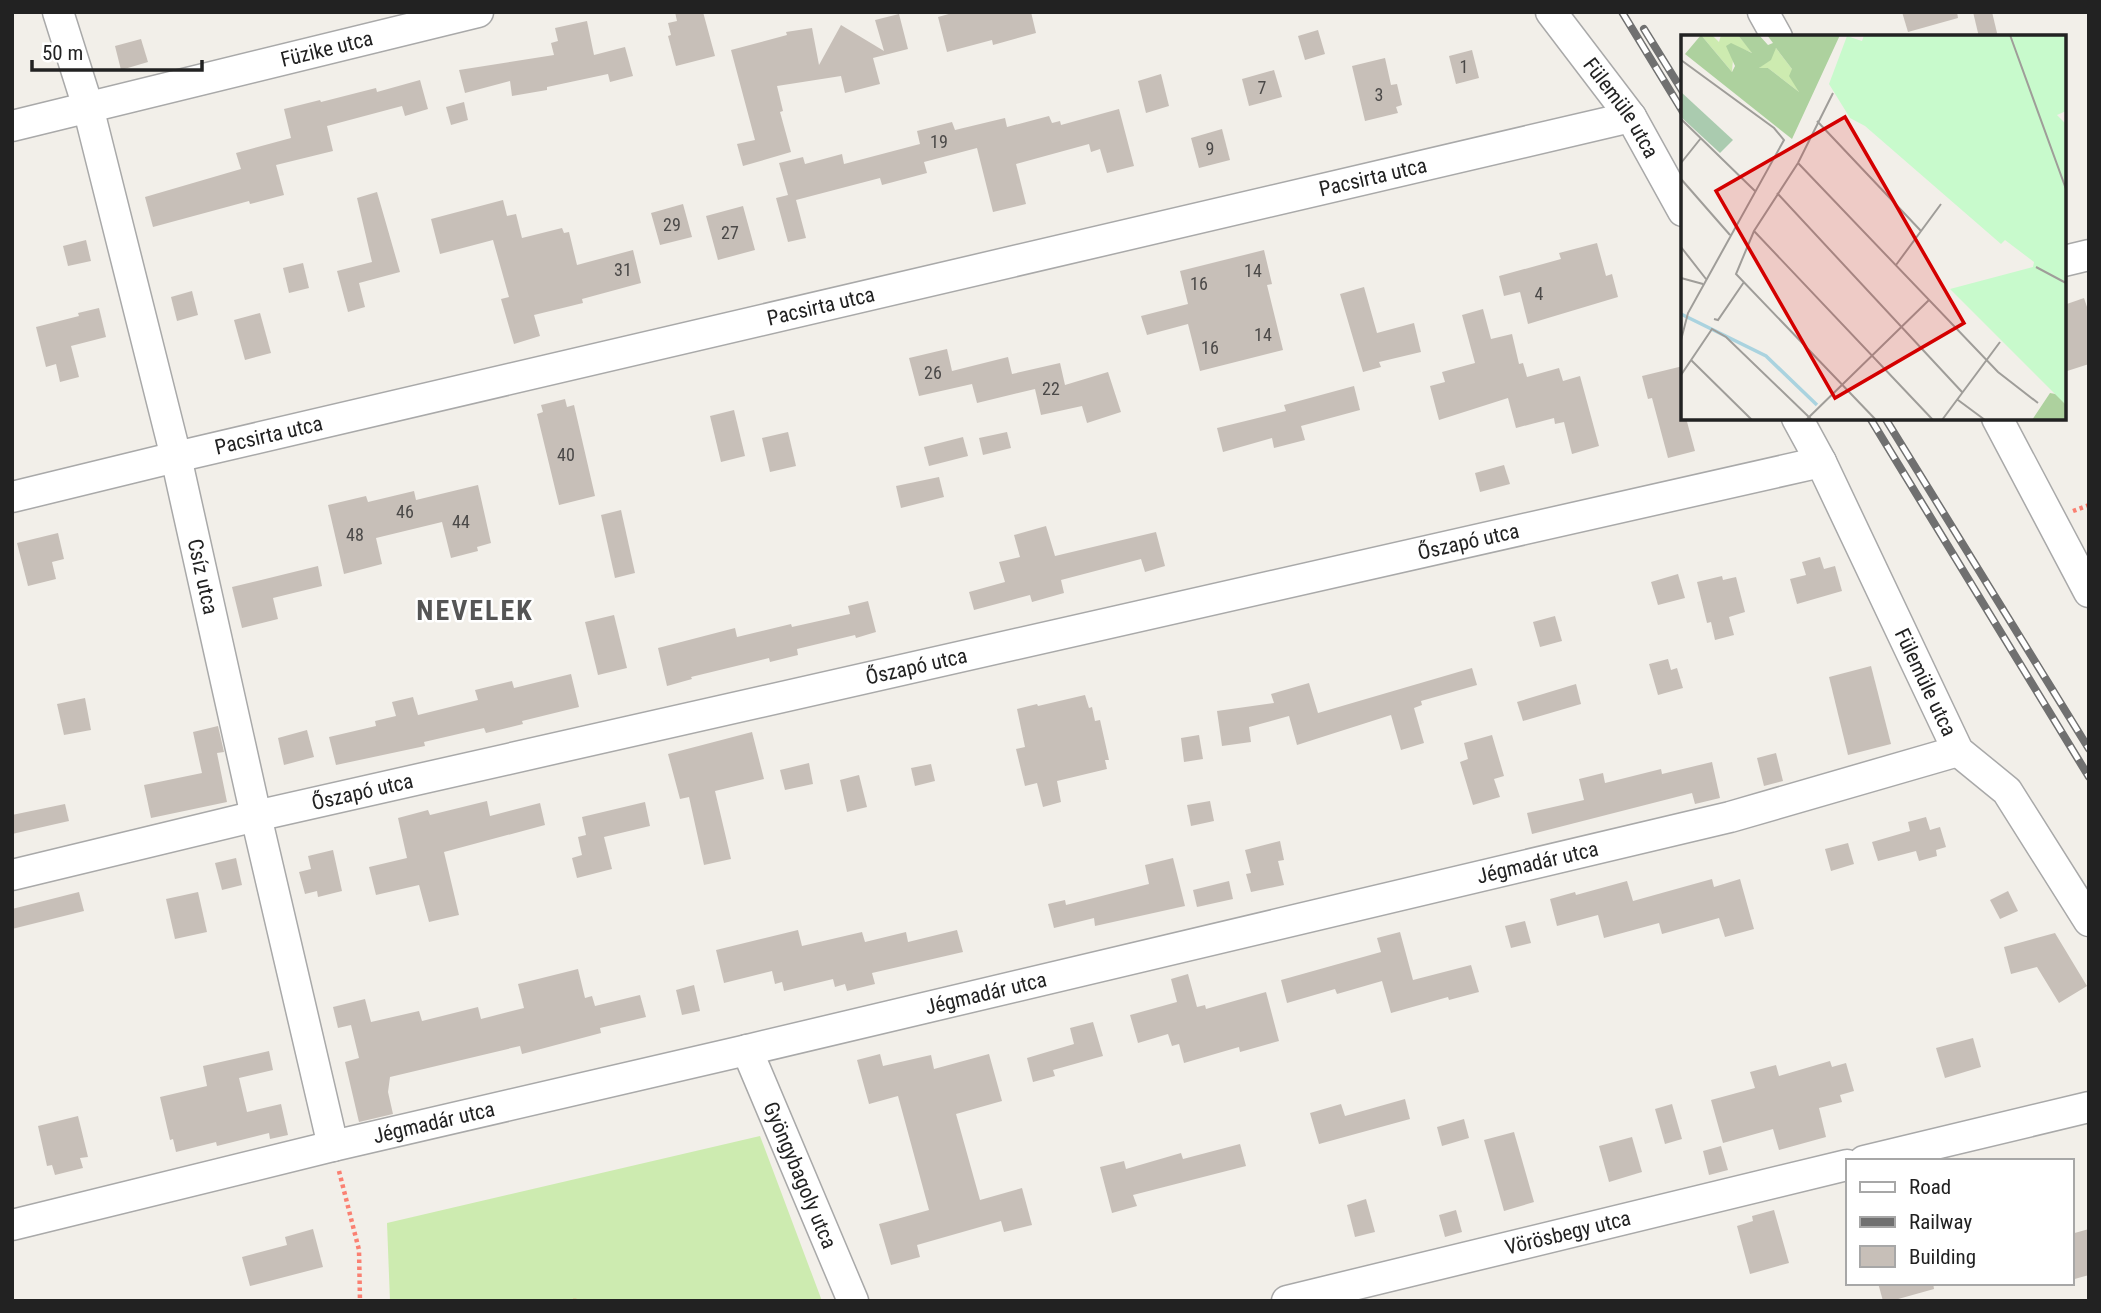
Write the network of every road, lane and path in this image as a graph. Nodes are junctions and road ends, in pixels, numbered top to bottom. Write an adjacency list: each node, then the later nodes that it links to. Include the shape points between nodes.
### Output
1 (58, 12): 6 (street, Csíz utca)
2 (478, 12): 6 (street, Füzike utca)
3 (1551, 12): 7 (street, Fülemüle utca)
4 (1763, 12): 5 (street)
5 (1776, 35)
6 (88, 107): 8 (street, Füzike utca); 14 (street, Csíz utca)
7 (1631, 117): 9 (street, Fülemüle utca); 14 (street, Pacsirta utca)
8 (12, 126)
9 (1681, 207)
10 (2089, 255): 11 (street)
11 (2066, 261)
12 (1798, 420): 15 (street, Fülemüle utca)
13 (2000, 425): 17 (street)
14 (176, 457): 16 (street, Pacsirta utca); 19 (street, Csíz utca)
15 (1821, 462): 18 (street, Fülemüle utca); 19 (street, Őszapó utca)
16 (12, 497)
17 (2089, 592)
18 (1958, 751): 21 (street, Fülemüle utca, via 2007,791); 22 (street, Jégmadár utca, via 1730,817)
19 (256, 816): 20 (street, Őszapó utca); 24 (street, Csíz utca)
20 (12, 875)
21 (2089, 921)
22 (747, 1051): 24 (street, Jégmadár utca); 31 (street, Gyöngybagoly utca)
23 (2089, 1107): 25 (street)
24 (333, 1146): 27 (street, Jégmadár utca); 28 (path, via 359,1250)
25 (1872, 1159)
26 (1846, 1165): 32 (street, Vörösbegy utca)
27 (12, 1225)
28 (360, 1301)
29 (573, 1301): 30 (path)
30 (580, 1301)
31 (853, 1301)
32 (1287, 1301)

